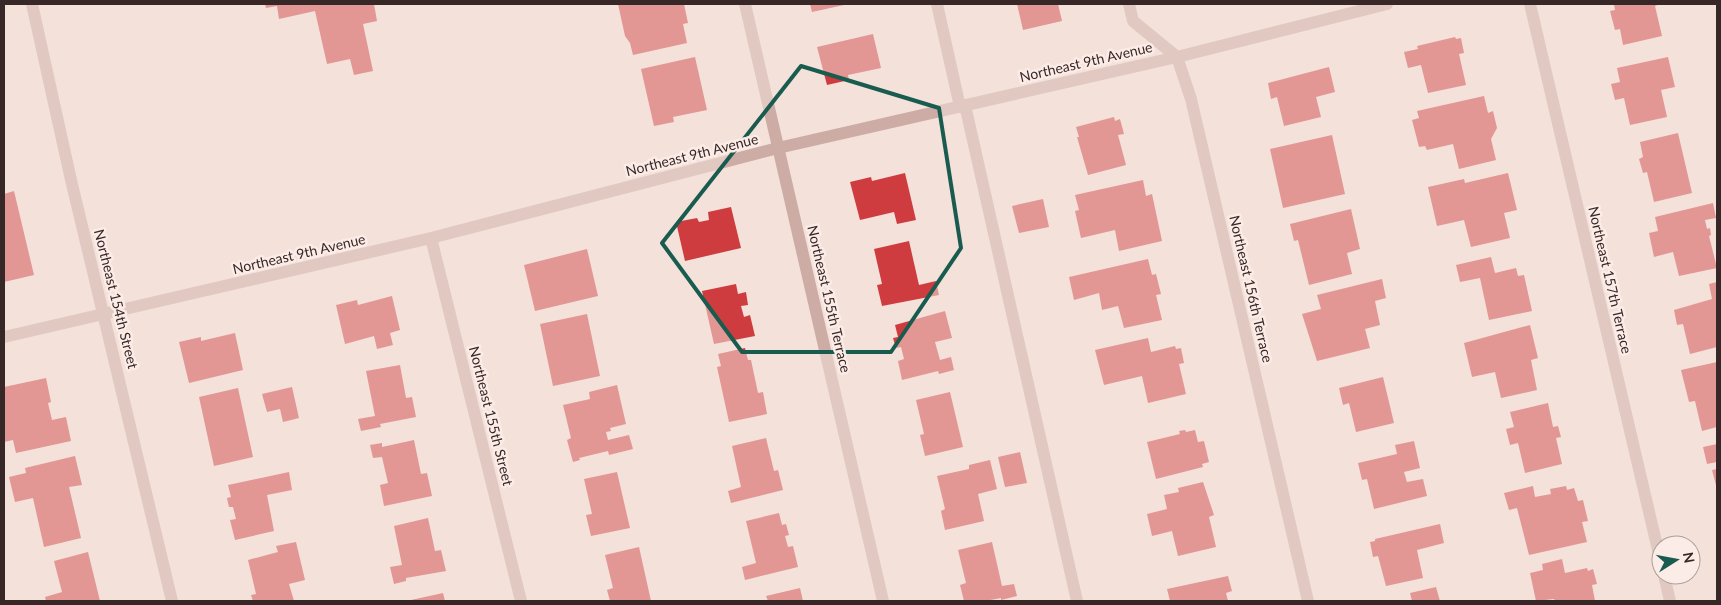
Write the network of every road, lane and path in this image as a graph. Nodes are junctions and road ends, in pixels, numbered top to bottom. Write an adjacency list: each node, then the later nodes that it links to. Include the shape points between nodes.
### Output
1 (32, 4): 11 (street, Northeast 154th Street)
2 (745, 4): 9 (street, Northeast 155th Terrace)
3 (937, 4): 8 (street)
4 (1129, 4): 7 (street, via 1133,21)
5 (1387, 4): 7 (street, Northeast 9th Avenue)
6 (1530, 4): 13 (street, Northeast 157th Terrace)
7 (1177, 57): 8 (street, Northeast 9th Avenue); 19 (street, Northeast 156th Terrace, via 1191,99)
8 (962, 106): 9 (street, Northeast 9th Avenue); 18 (street)
9 (778, 148): 10 (street, Northeast 9th Avenue); 17 (street, Northeast 155th Terrace)
10 (431, 238): 11 (street, Northeast 9th Avenue); 16 (street, Northeast 155th Street)
11 (104, 312): 12 (street, Northeast 9th Avenue); 15 (street, Northeast 154th Street)
12 (4, 337)
13 (1654, 535)
14 (1666, 585): 20 (street)
15 (172, 601)
16 (521, 601)
17 (883, 601)
18 (1077, 601)
19 (1308, 601)
20 (1670, 601)

